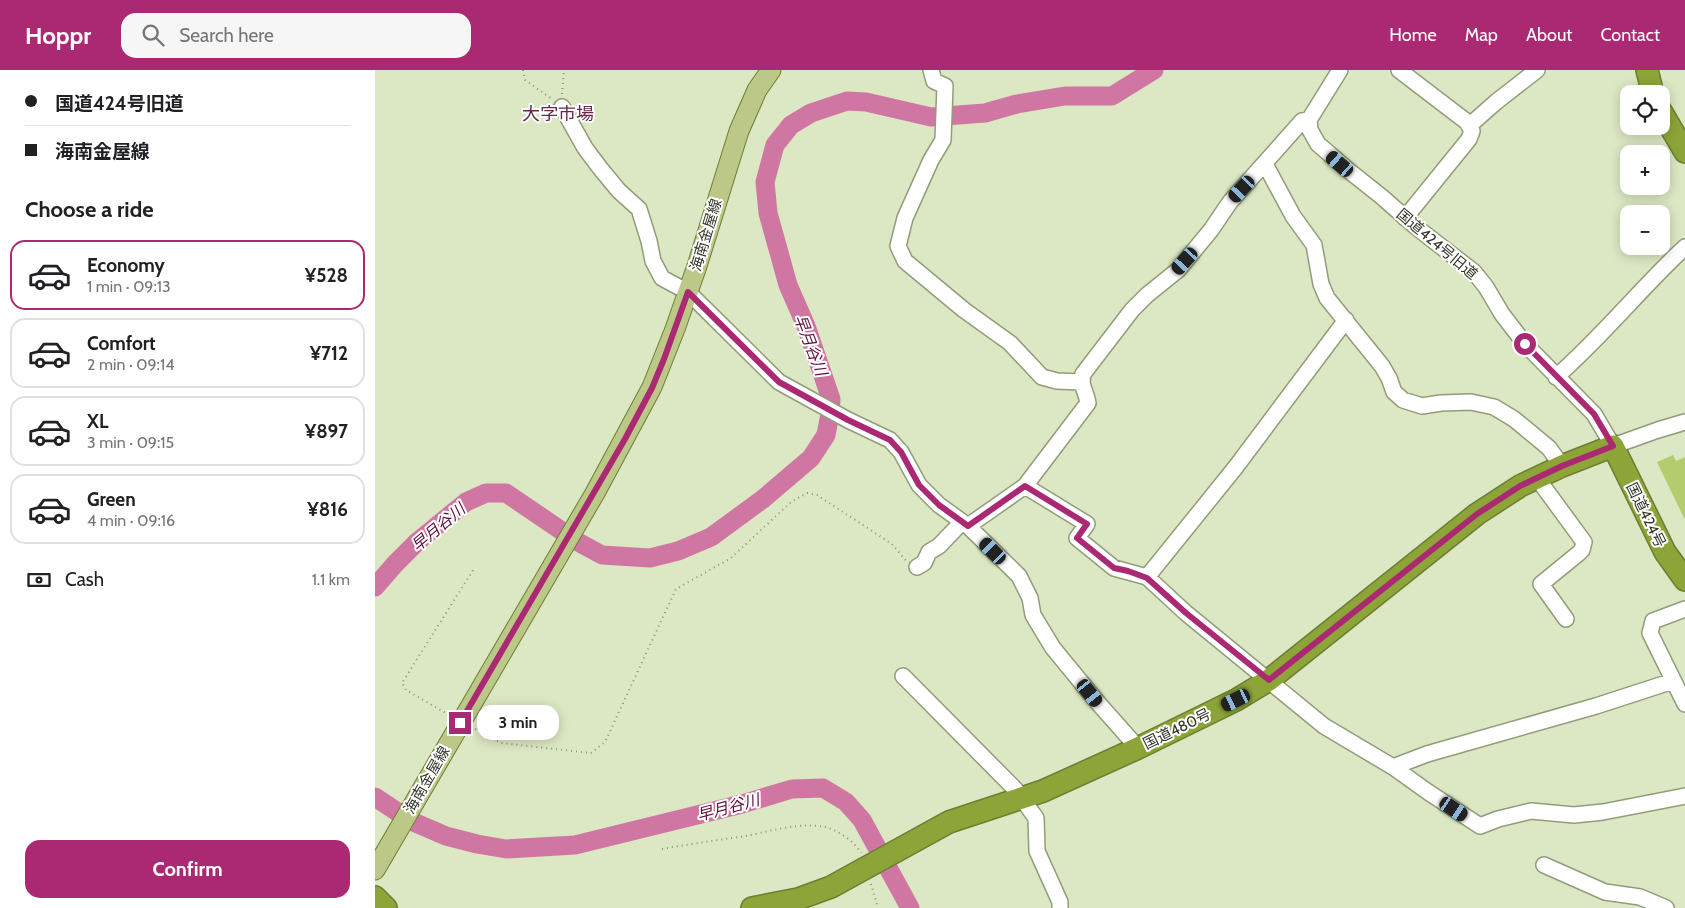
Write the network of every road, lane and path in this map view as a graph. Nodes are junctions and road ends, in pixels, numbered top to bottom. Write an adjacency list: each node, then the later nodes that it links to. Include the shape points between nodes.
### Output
1 (523, 70): 10 (path, via 525,80)
2 (564, 70): 10 (path)
3 (771, 70): 18 (main road, 海南金屋線, via 757,90 739,131)
4 (931, 70): 21 (street, via 934,80 945,86 943,140 905,218 898,246 905,261 1009,344 1042,377)
5 (1339, 70): 11 (street)
6 (1399, 70): 12 (street)
7 (1537, 70): 12 (street)
8 (1647, 70): 9 (highway)
9 (1651, 85)
10 (562, 107): 18 (street, via 585,148 639,210 653,261 662,278)
11 (1309, 120): 15 (street, via 1302,121); 16 (street, 国道424号旧道, via 1310,130 1318,144)
12 (1470, 125): 16 (street, via 1469,140)
13 (1670, 126): 14 (highway)
14 (1685, 152)
15 (1265, 164): 19 (street, via 1293,216 1315,245 1321,284 1327,298); 21 (street, via 1230,202 1183,264 1133,310 1083,374)
16 (1405, 218): 20 (street, 国道424号旧道, via 1474,272 1512,329)
17 (1685, 247): 20 (street, via 1629,302 1586,351)
18 (688, 292): 27 (street, via 779,382 890,440 901,452 919,485); 47 (main road, 海南金屋線, via 652,388 595,493)
19 (1346, 320): 24 (street, via 1382,366 1394,392 1403,400 1422,406 1471,402 1495,407 1515,419 1549,448); 30 (street, via 1241,461)
20 (1556, 377): 23 (street, 国道424号旧道, via 1594,414)
21 (1081, 382): 26 (street, via 1088,403)
22 (1685, 422): 23 (street)
23 (1613, 446): 24 (highway, 国道480号); 31 (highway, 国道424号, via 1665,552)
24 (1562, 466): 25 (highway, 国道480号)
25 (1537, 478): 33 (street, via 1583,542 1579,553 1541,584); 35 (highway, 国道480号, via 1477,514)
26 (1025, 486): 27 (street); 30 (street, via 1087,524 1077,538 1114,568)
27 (965, 524): 29 (street, via 929,552 924,563); 40 (street, via 1019,576 1030,598 1033,615 1053,648)
28 (475, 567): 38 (path, via 402,683 406,690)
29 (917, 567): 39 (path, via 905,560 892,544 817,495 807,493 791,502 731,558 676,588 605,742 591,752 501,743)
30 (1147, 578): 35 (street)
31 (1685, 580)
32 (1685, 609): 36 (street, via 1653,621 1650,634)
33 (1566, 620)
34 (903, 676): 43 (street)
35 (1269, 680): 40 (highway, 国道480号, via 1236,700); 41 (street, via 1323,726)
36 (1673, 681): 37 (street); 41 (street)
37 (1685, 704)
38 (450, 716)
39 (475, 729)
40 (1138, 748): 43 (highway, 国道480号)
41 (1393, 767): 42 (street, via 1480,826 1531,811 1575,815)
42 (1685, 796)
43 (1022, 798): 46 (highway, 国道480号, via 949,822); 52 (street, via 1036,818 1037,851 1061,902)
44 (663, 848): 46 (path, via 784,828 823,826 838,832 858,848)
45 (1544, 864): 53 (street, via 1605,892 1640,897)
46 (868, 865): 50 (highway, 国道480号, via 831,887 798,899); 51 (path)
47 (375, 870)
48 (375, 897): 49 (highway)
49 (386, 908)
50 (752, 908)
51 (878, 908)
52 (1060, 908)
53 (1666, 908)

